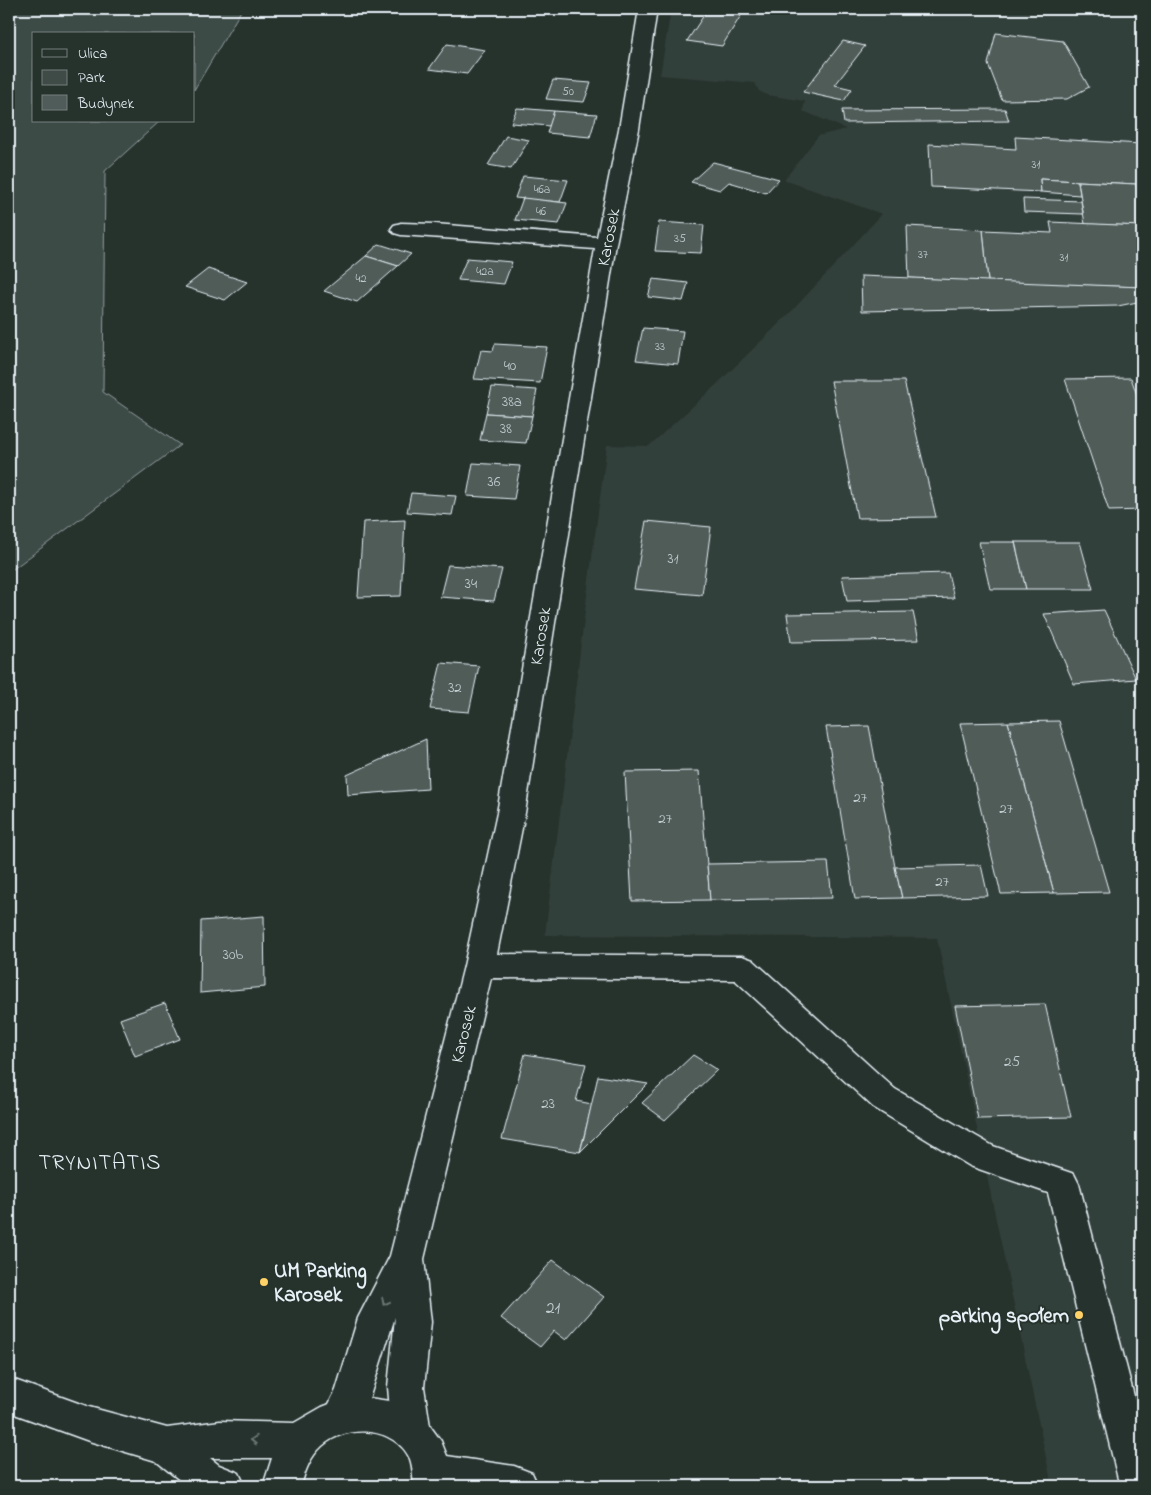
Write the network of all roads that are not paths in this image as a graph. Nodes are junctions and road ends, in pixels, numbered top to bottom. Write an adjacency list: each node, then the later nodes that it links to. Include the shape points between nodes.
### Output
1 (648, 9): 3 (street, Karosek)
2 (401, 230): 3 (street)
3 (606, 244): 4 (street, Karosek, via 511,814)
4 (480, 966): 5 (street, Karosek); 12 (street, via 742,968 884,1098 982,1156 1062,1184 1137,1479)
5 (407, 1259): 7 (street, Karosek, one-way to 7, via 376,1318 352,1396); 8 (street, Karosek, via 413,1322 406,1387)
6 (9, 1395): 10 (street, via 89,1424)
7 (341, 1416): 8 (street, via 373,1414 395,1420); 9 (street, via 327,1422)
8 (413, 1433): 11 (street, via 427,1450)
9 (302, 1441): 10 (street, one-way to 10, via 220,1439); 14 (street, via 292,1454)
10 (168, 1446): 13 (street, via 207,1479)
11 (434, 1479): 15 (street)
12 (1142, 1482)
13 (226, 1486)
14 (282, 1486)
15 (519, 1486)

